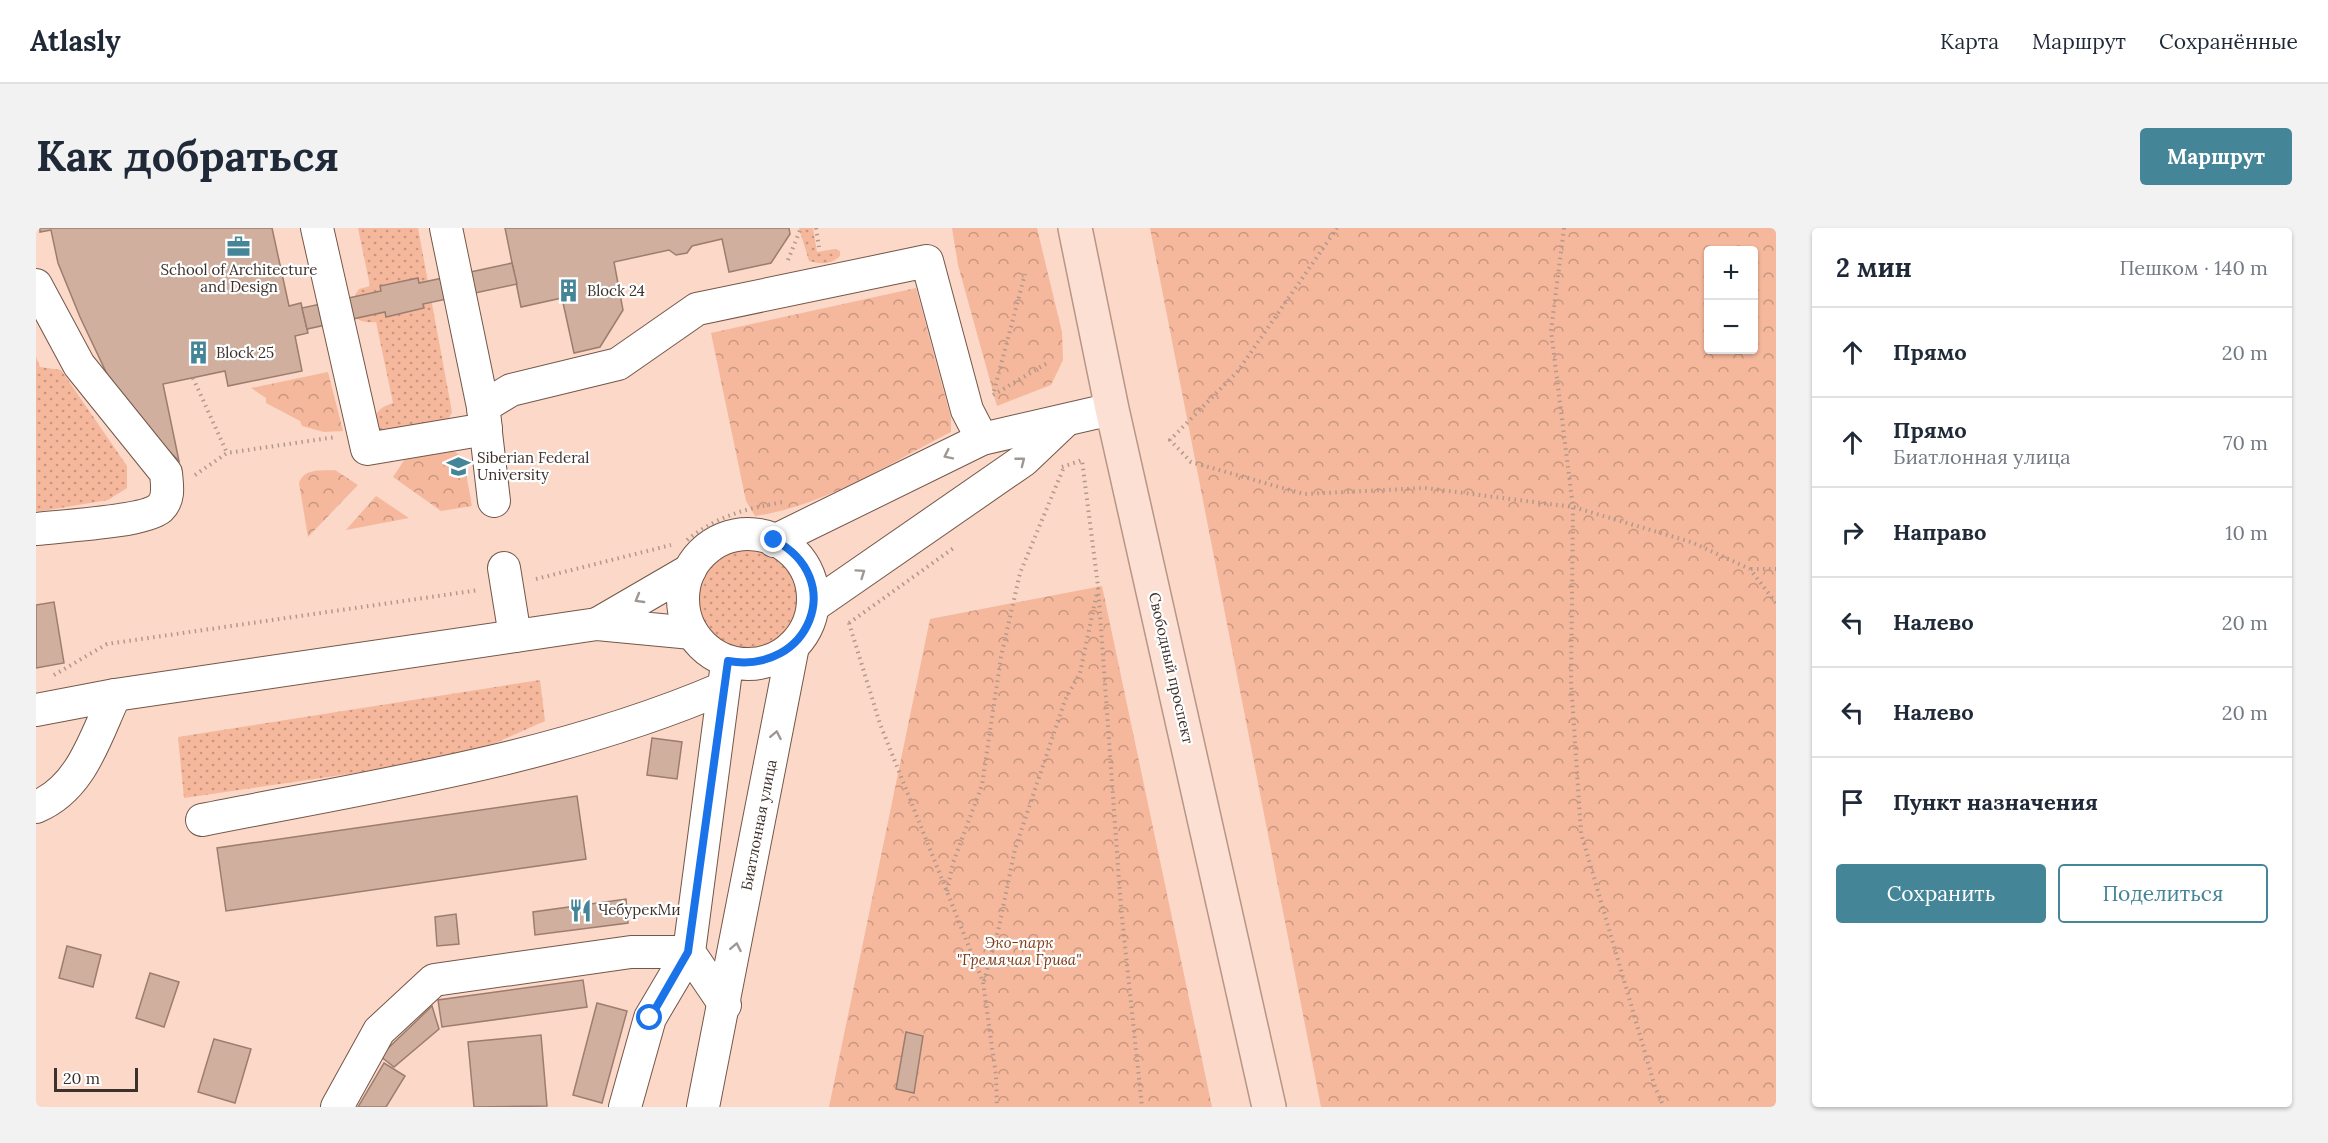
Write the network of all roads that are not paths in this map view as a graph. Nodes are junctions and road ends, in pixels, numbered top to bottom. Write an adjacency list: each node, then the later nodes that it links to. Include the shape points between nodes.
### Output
1 (317, 228): 6 (street, via 367,449)
2 (446, 228): 6 (street)
3 (1075, 228): 5 (main road, Свободный проспект)
4 (36, 285): 10 (street, via 79,365 166,473 168,494 160,508 143,516)
5 (1112, 409): 7 (street); 29 (main road, Свободный проспект)
6 (485, 418): 8 (street, via 511,390 618,364 697,309 927,261 980,402); 9 (street)
7 (1064, 421): 8 (street); 14 (street, one-way to 7, via 1024,460)
8 (982, 439): 11 (street, one-way to 11)
9 (494, 501)
10 (36, 529)
11 (774, 540): 13 (street, via 752,534 734,535 716,542); 14 (street, via 790,549 804,565 812,585)
12 (504, 568): 17 (street)
13 (690, 570): 15 (street, one-way to 15); 16 (street, via 683,591 684,613)
14 (825, 598): 18 (street)
15 (597, 624): 16 (street); 17 (street)
16 (693, 633): 19 (street)
17 (514, 636): 20 (street)
18 (793, 646): 19 (street, via 779,656 745,664); 25 (street, Биатлонная улица, one-way to 18)
19 (725, 675): 23 (street, via 680,706 519,756); 24 (street)
20 (115, 695): 21 (street); 22 (street, via 76,778 52,800)
21 (36, 710)
22 (36, 807)
23 (202, 820)
24 (688, 952): 25 (street); 26 (street, via 631,952 434,980 379,1031); 27 (street, via 650,1018)
25 (725, 1005): 28 (street, Биатлонная улица)
26 (337, 1107)
27 (625, 1107)
28 (703, 1107)
29 (1269, 1107)

